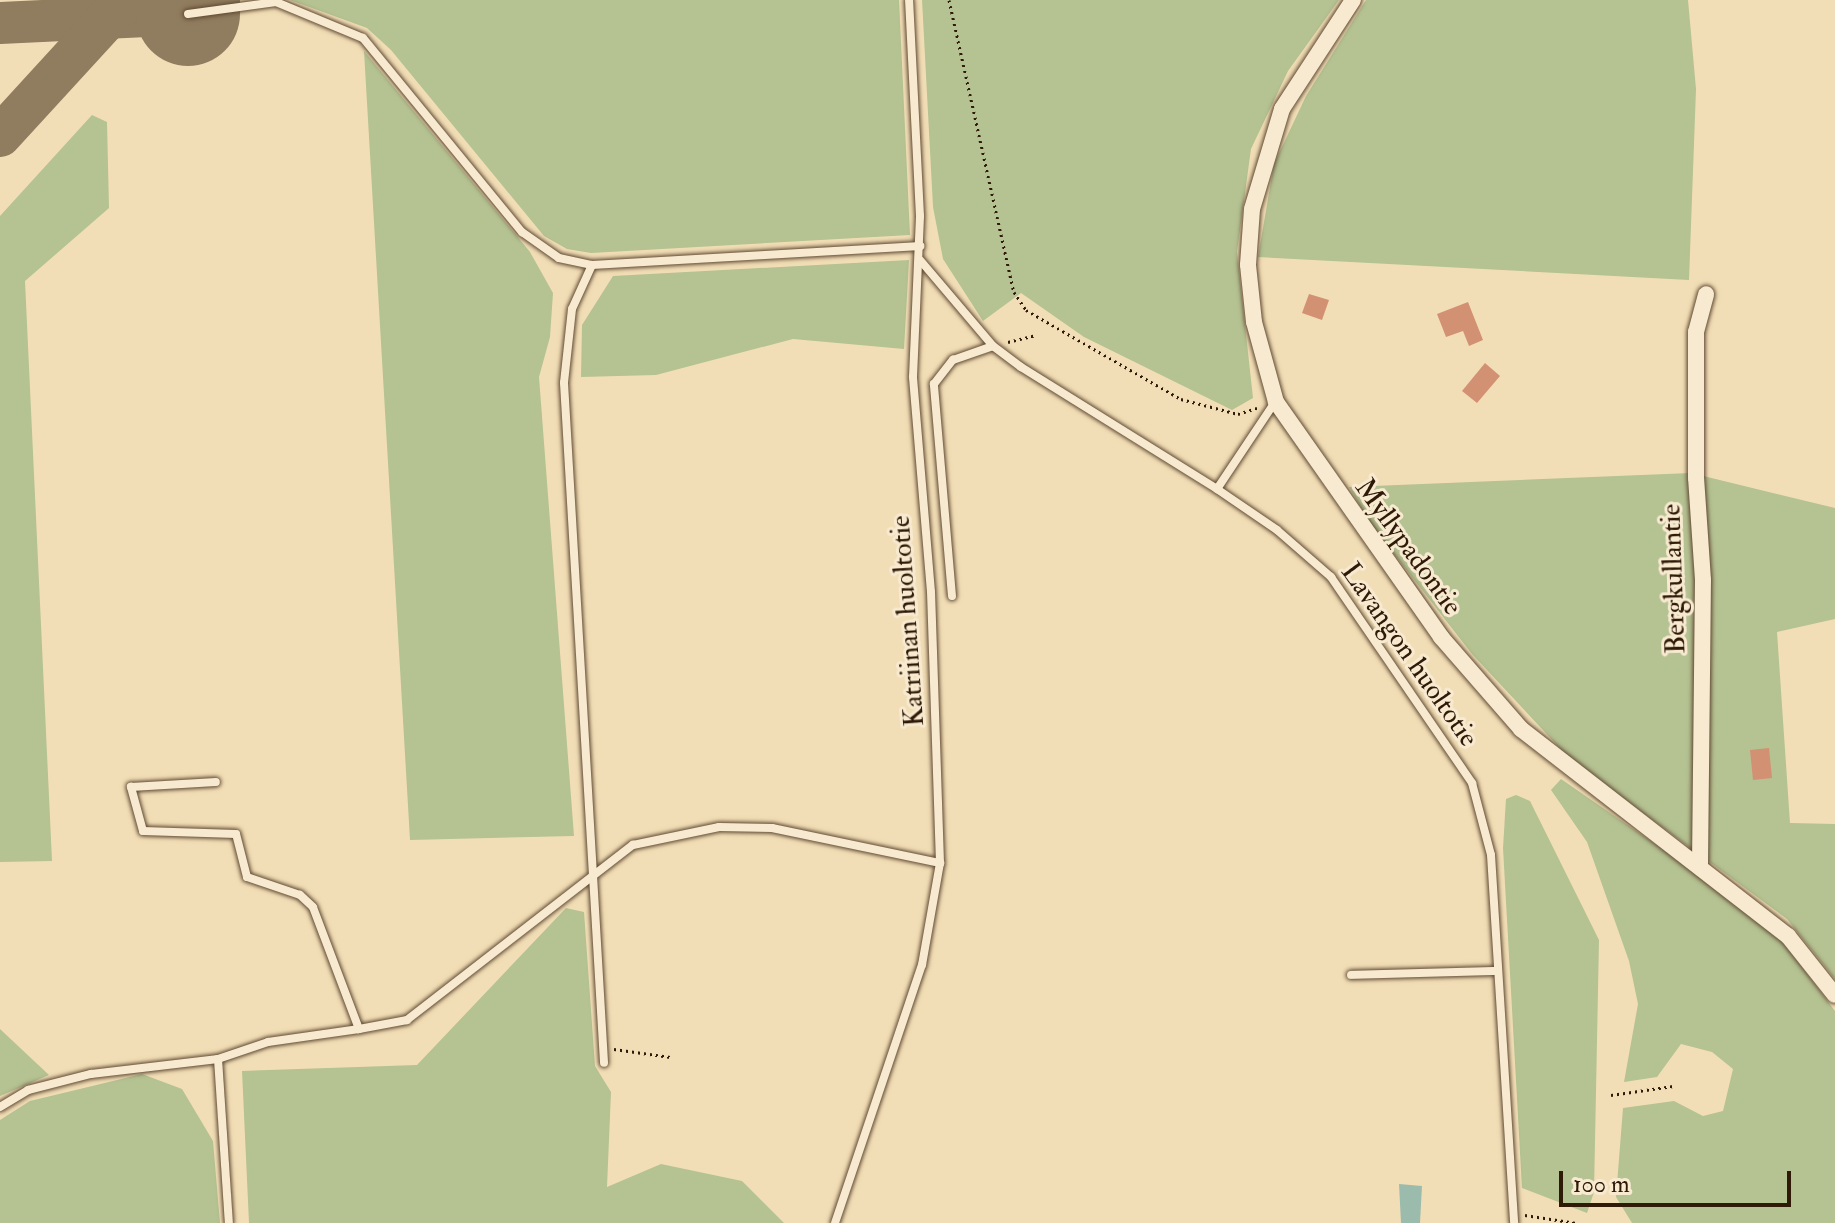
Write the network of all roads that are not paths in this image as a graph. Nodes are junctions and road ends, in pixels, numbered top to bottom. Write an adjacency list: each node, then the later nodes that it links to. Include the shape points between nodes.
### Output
1 (909, 0): 4 (lane, Katriinan huoltotie)
2 (1353, 0): 9 (street, Myllypadontie, via 1282,109 1257,181 1249,237 1250,294)
3 (188, 14): 6 (lane, via 276,2 363,38 522,232 559,258)
4 (920, 246): 5 (lane, Katriinan huoltotie); 6 (lane)
5 (920, 260): 8 (lane, Lavangon huoltotie); 13 (lane, Katriinan huoltotie, via 913,377 931,592)
6 (592, 265): 15 (lane, via 572,309 564,383)
7 (1706, 294): 14 (street, Bergkullantie, via 1696,347 1703,580)
8 (993, 346): 10 (lane, Lavangon huoltotie, via 1104,423); 11 (lane, via 953,360 934,384)
9 (1276, 402): 10 (lane); 14 (street, Myllypadontie, via 1441,637 1521,729 1629,817)
10 (1217, 489): 16 (lane, Lavangon huoltotie, via 1277,530 1331,577 1472,783 1491,855)
11 (952, 596)
12 (216, 782): 19 (lane, via 131,787 143,830 236,834 247,877 300,895 313,907)
13 (940, 863): 15 (lane, via 772,828 719,827 633,845); 25 (lane, Katriinan huoltotie, via 922,965)
14 (1700, 865): 18 (street, Myllypadontie, via 1788,936)
15 (593, 871): 19 (lane, via 407,1020); 21 (lane)
16 (1498, 971): 17 (lane); 23 (lane, Lavangon huoltotie)
17 (1351, 975)
18 (1835, 995)
19 (359, 1029): 20 (lane, via 268,1042)
20 (218, 1059): 22 (lane, via 91,1074 28,1090); 24 (lane)
21 (604, 1063)
22 (0, 1107)
23 (1514, 1219)
24 (229, 1223)
25 (835, 1223)

